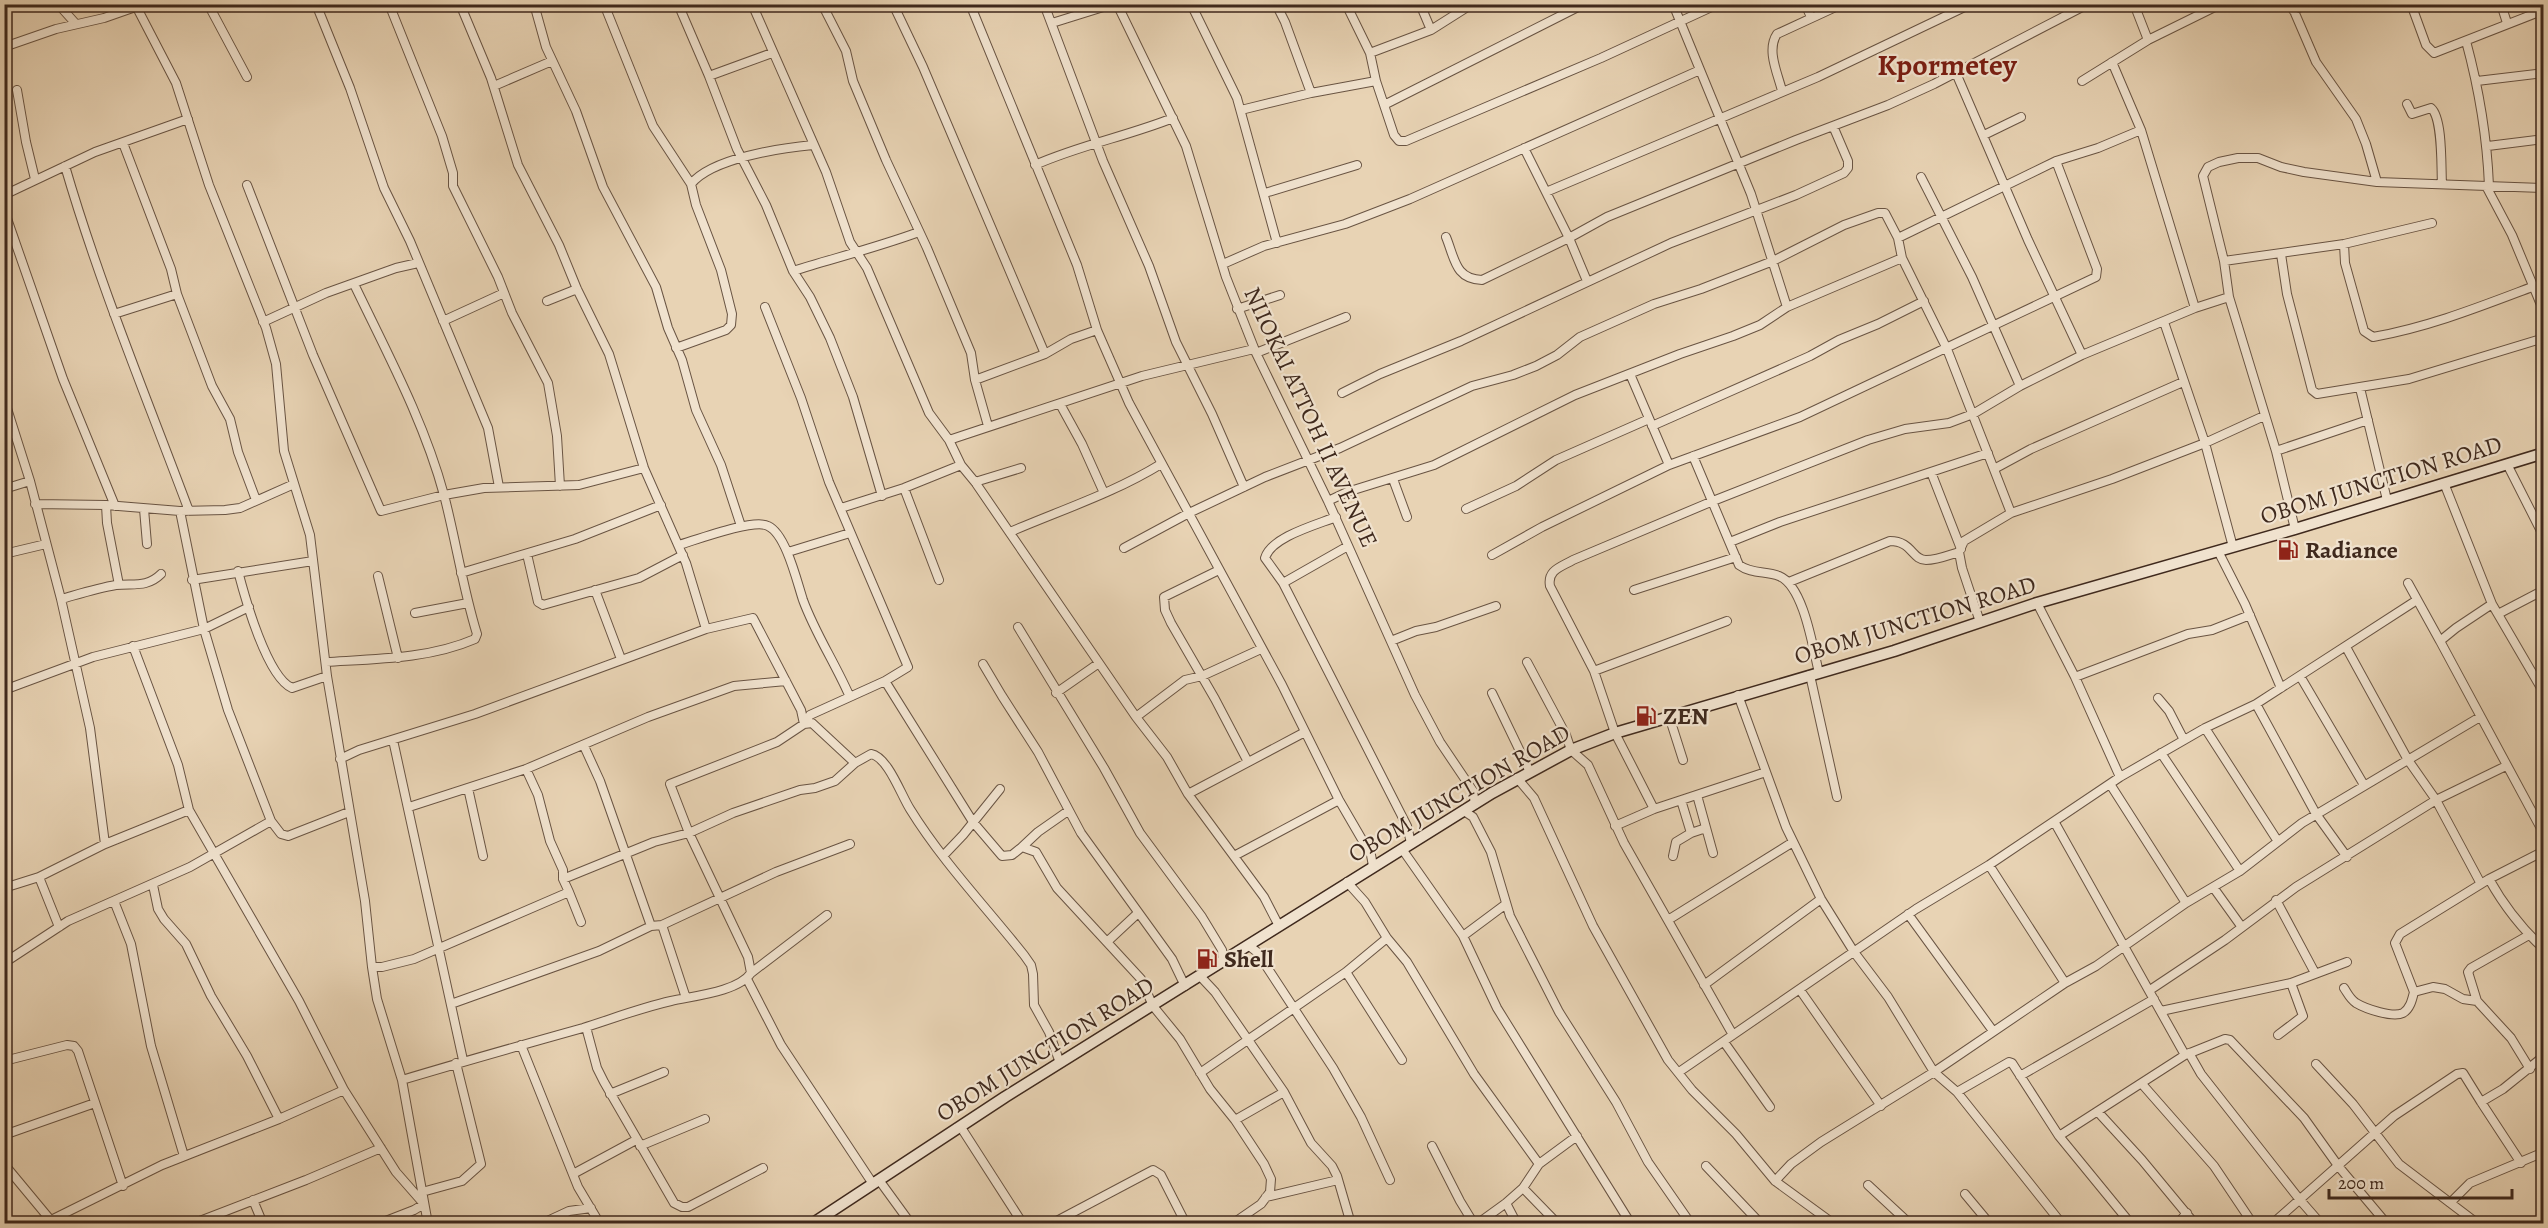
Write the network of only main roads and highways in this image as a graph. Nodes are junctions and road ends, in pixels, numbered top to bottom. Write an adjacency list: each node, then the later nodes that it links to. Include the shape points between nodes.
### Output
1 (2544, 453): 2 (main road, OBOM JUNCTION ROAD, via 2037,603 1571,750 1517,778 1372,866 957,1128)
2 (816, 1223)

